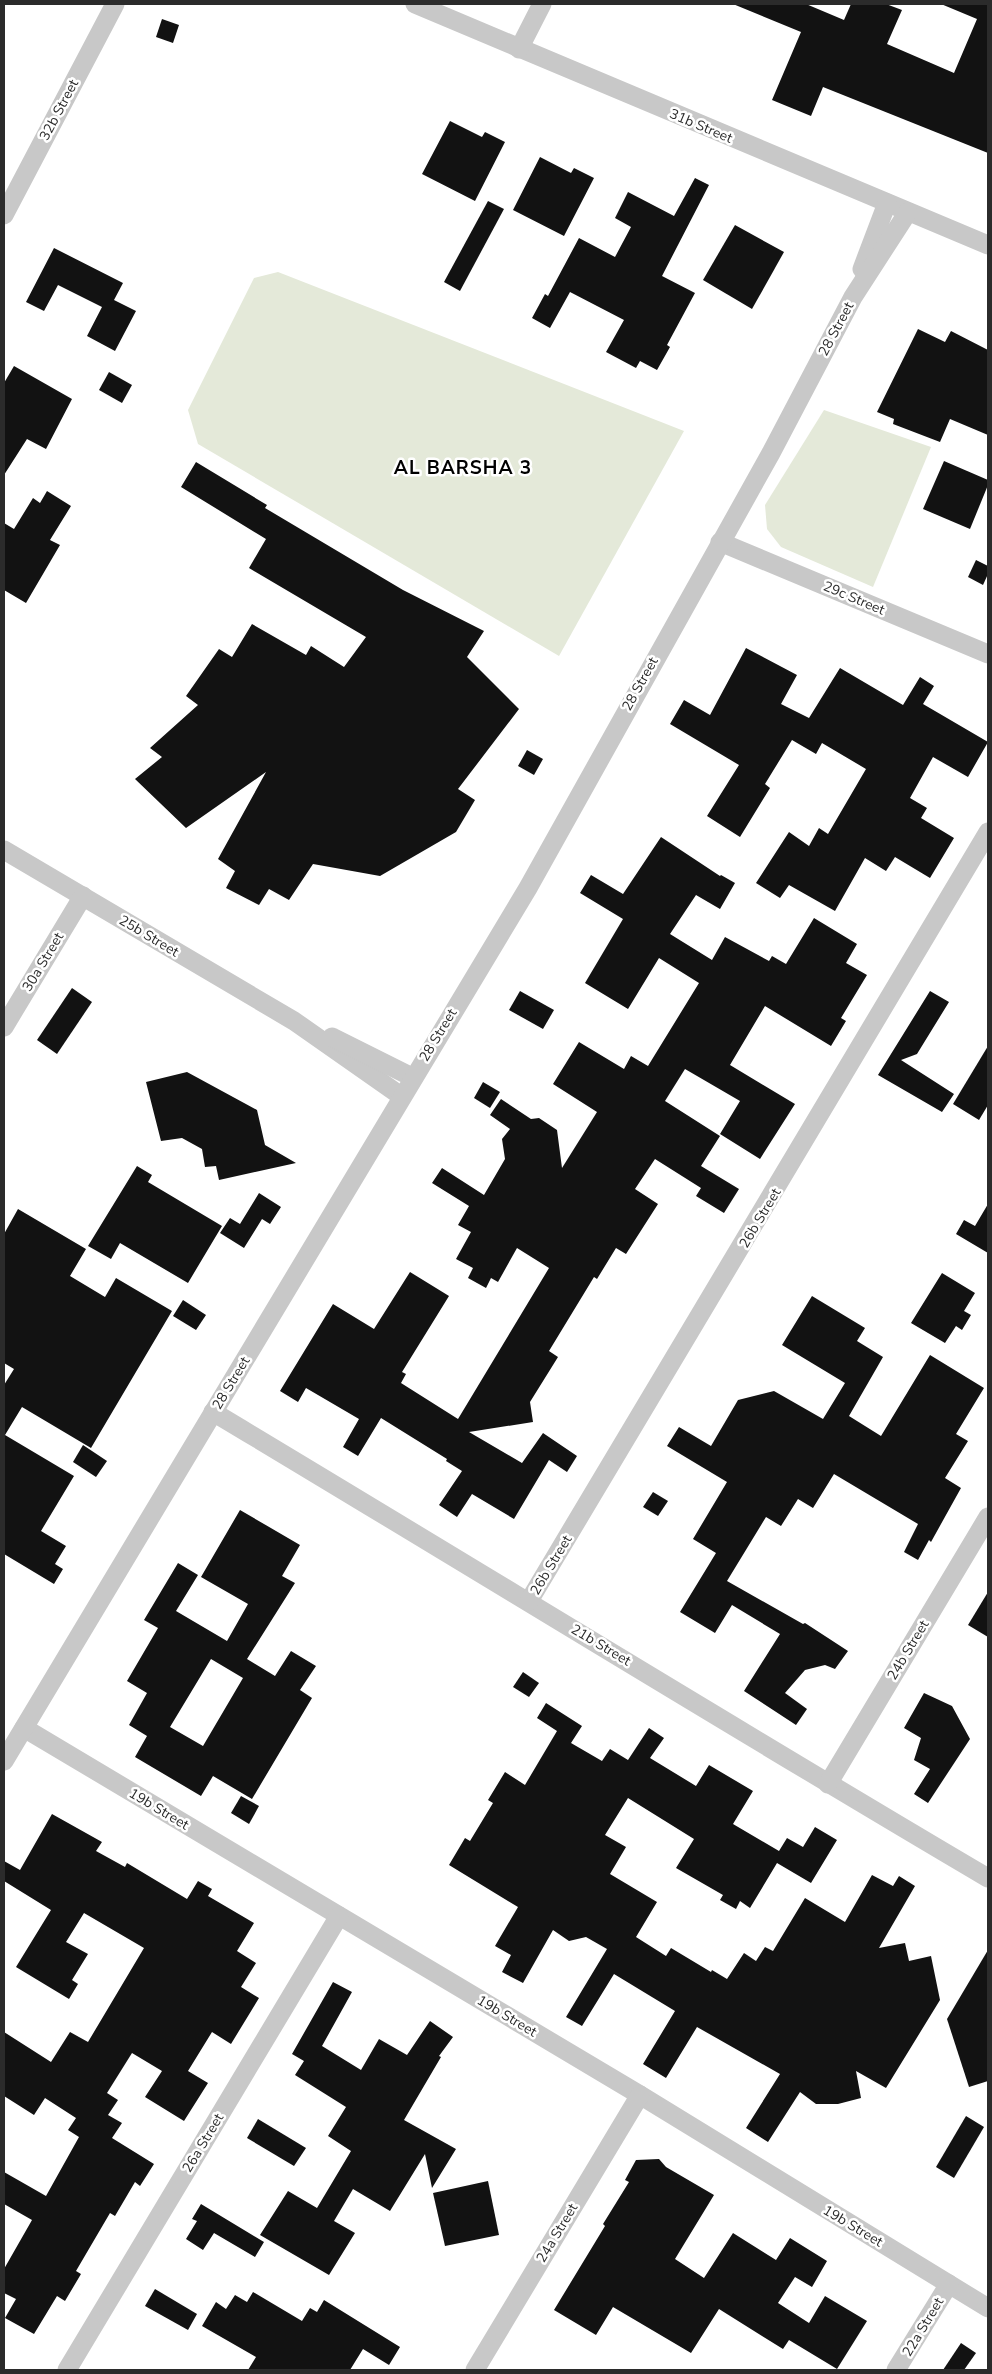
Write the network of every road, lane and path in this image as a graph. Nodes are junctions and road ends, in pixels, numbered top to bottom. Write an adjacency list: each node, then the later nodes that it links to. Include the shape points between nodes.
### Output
1 (115, 4): 7 (street, 32b Street)
2 (415, 4): 4 (street, 31b Street)
3 (542, 4): 4 (street)
4 (518, 49): 5 (street, 31b Street)
5 (887, 203): 6 (street, 31b Street); 9 (street, 28 Street)
6 (908, 212): 8 (street, 31b Street); 9 (street, 28 Street)
7 (4, 216)
8 (988, 245)
9 (853, 297): 10 (street, 28 Street, via 771,454)
10 (720, 542): 11 (street, 29c Street); 17 (street, 28 Street, via 542,862)
11 (988, 654)
12 (988, 832): 21 (street, 26b Street)
13 (4, 850): 14 (street, 25b Street)
14 (82, 896): 15 (street, 25b Street); 16 (street, 30a Street)
15 (294, 1021): 17 (street, 25b Street); 18 (street, 25b Street)
16 (4, 1027)
17 (412, 1077): 18 (street, 28 Street)
18 (401, 1096): 19 (street, 28 Street)
19 (213, 1412): 21 (street, 21b Street); 22 (street, 28 Street)
20 (988, 1517): 24 (street, 24b Street)
21 (529, 1601): 24 (street, 21b Street)
22 (24, 1728): 23 (street, 28 Street); 26 (street, 19b Street)
23 (4, 1761)
24 (828, 1784): 25 (street, 21b Street)
25 (988, 1878)
26 (338, 1916): 27 (street, 19b Street); 30 (street, 26a Street)
27 (640, 2095): 28 (street, 19b Street); 31 (street, 24a Street)
28 (949, 2284): 29 (street, 19b Street); 32 (street, 22a Street)
29 (988, 2308)
30 (67, 2370)
31 (475, 2370)
32 (896, 2370)

